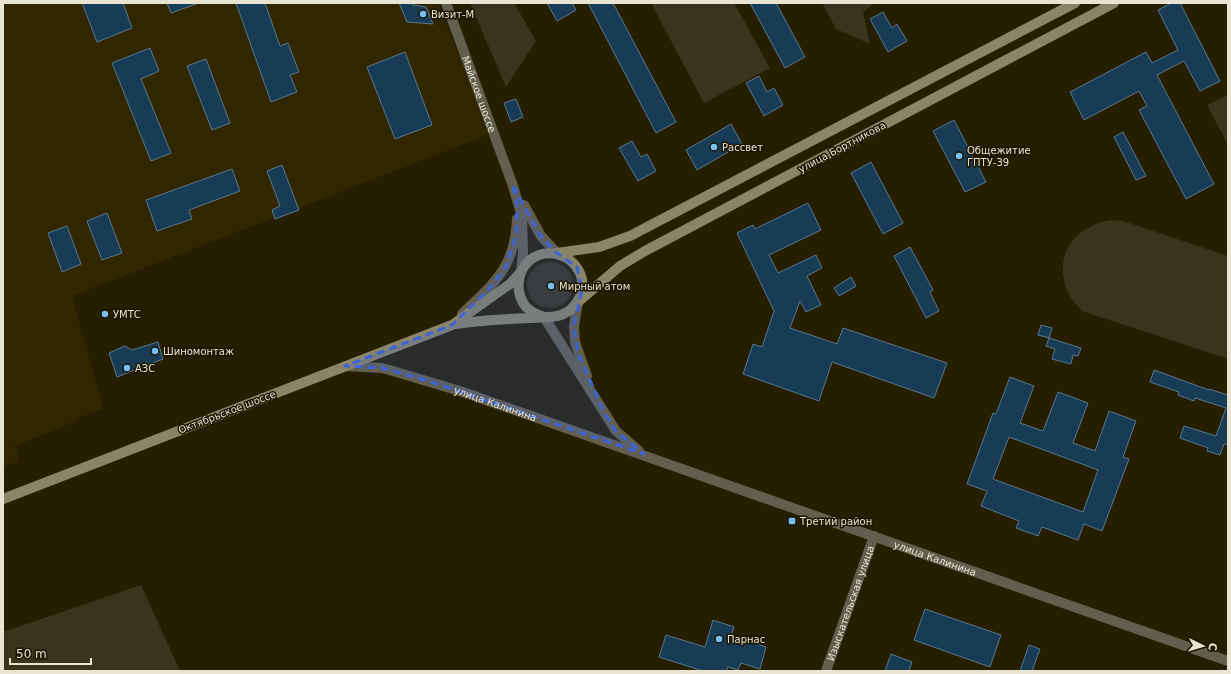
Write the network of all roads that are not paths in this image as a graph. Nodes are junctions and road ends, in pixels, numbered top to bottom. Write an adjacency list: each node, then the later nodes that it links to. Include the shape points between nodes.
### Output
1 (446, 3): 4 (street, Майское шоссе)
2 (1075, 3): 5 (main road, улица Бортникова, via 630,236 599,247)
3 (1109, 4): 7 (main road, улица Бортникова, via 645,251 620,266)
4 (513, 186): 5 (street, Майское шоссе, via 541,236); 6 (street, Майское шоссе, via 522,217); 9 (street, Майское шоссе, via 517,204 516,235 505,268 488,290)
5 (557, 253): 6 (main road, via 541,254 529,261); 7 (main road, via 569,258 582,278)
6 (521, 272): 8 (main road, via 518,285 520,297 535,314); 9 (main road, Октябрьское шоссе, via 510,284)
7 (578, 302): 8 (main road, via 570,311 560,316); 11 (street, улица Калинина, via 574,326 575,342)
8 (544, 317): 9 (main road, Октябрьское шоссе); 11 (street, улица Калинина)
9 (452, 325): 10 (main road, Октябрьское шоссе)
10 (345, 366): 12 (street, улица Калинина, via 382,368 428,380); 13 (main road, Октябрьское шоссе)
11 (593, 395): 12 (street, улица Калинина, via 616,431)
12 (644, 454): 14 (street, улица Калинина)
13 (3, 499)
14 (874, 536): 15 (street, улица Калинина); 16 (street, Изыскательская улица)
15 (1228, 661)
16 (826, 671)

